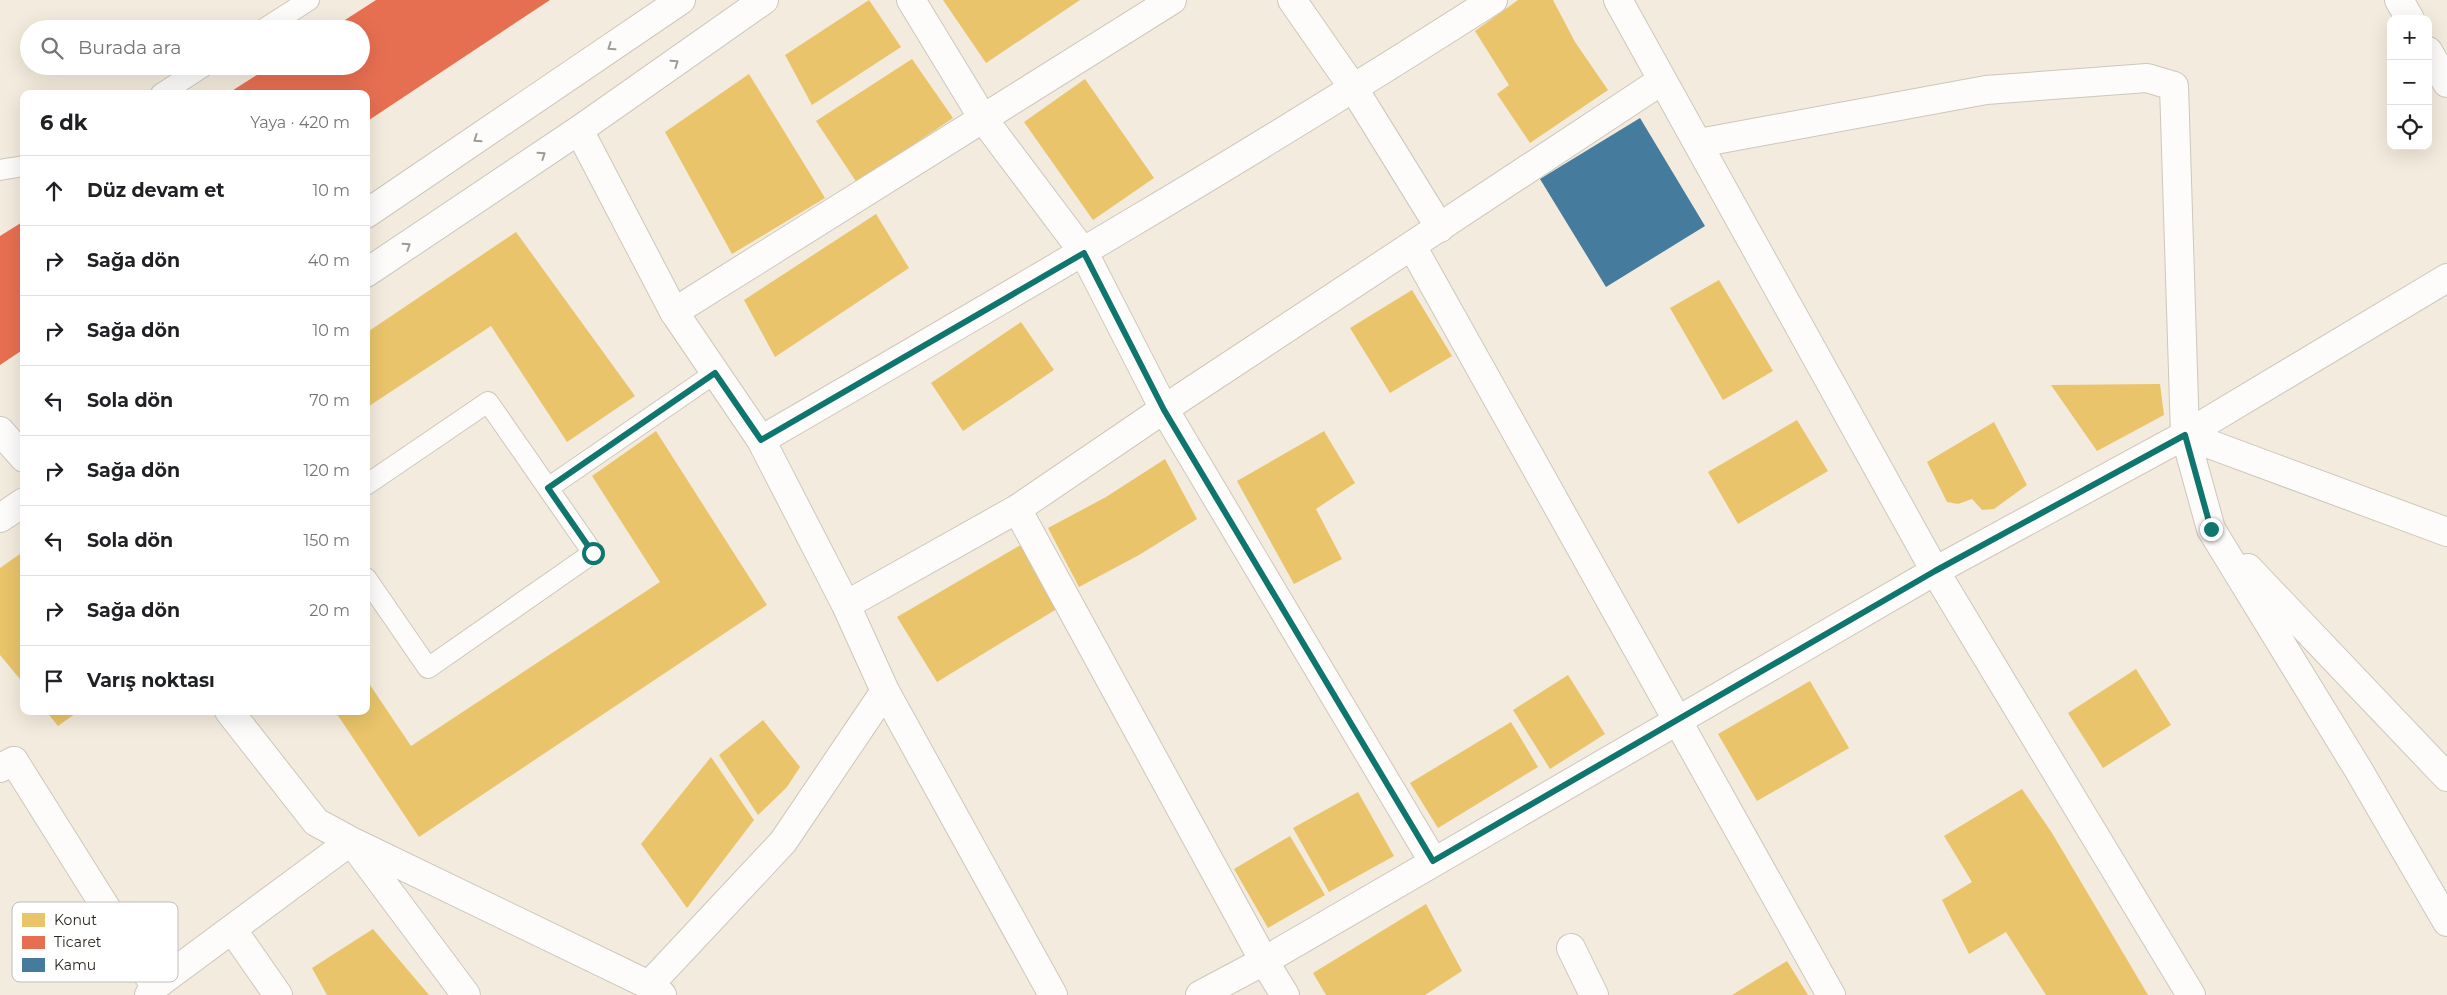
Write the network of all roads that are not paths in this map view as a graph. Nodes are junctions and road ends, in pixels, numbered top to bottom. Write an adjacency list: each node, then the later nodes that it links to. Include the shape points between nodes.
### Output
1 (309, 0): 11 (lane)
2 (681, 0): 23 (street, one-way to 23)
3 (764, 0): 19 (street, one-way to 3)
4 (912, 0): 18 (street)
5 (1172, 0): 18 (street)
6 (1292, 0): 16 (street)
7 (1493, 0): 16 (street)
8 (1618, 0): 14 (street)
9 (2399, 0): 10 (street)
10 (2408, 15)
11 (278, 20)
12 (2432, 58): 15 (street)
13 (190, 75): 17 (lane)
14 (1662, 81): 20 (street); 24 (street)
15 (2447, 83)
16 (1354, 89): 24 (street); 26 (street)
17 (167, 90)
18 (984, 120): 26 (street); 29 (street)
19 (579, 130): 27 (street, one-way to 19); 29 (street)
20 (1699, 143): 32 (street, via 1986,90 2147,78 2174,86); 41 (street)
21 (20, 167): 22 (lane)
22 (0, 170)
23 (370, 211)
24 (1440, 228): 25 (street)
25 (1412, 246): 31 (street); 46 (street)
26 (1084, 253): 31 (street); 33 (street)
27 (370, 270)
28 (2447, 278): 32 (street)
29 (674, 312): 30 (street)
30 (715, 373): 33 (street); 35 (lane)
31 (1164, 410): 37 (street); 50 (street)
32 (2185, 435): 39 (street); 40 (street); 41 (street)
33 (761, 440): 43 (street)
34 (370, 482): 35 (lane, via 488,402)
35 (548, 488): 42 (lane, via 593,553 428,668)
36 (20, 505): 38 (street)
37 (1017, 510): 43 (street); 55 (street)
38 (0, 518)
39 (2211, 529): 48 (street); 52 (street)
40 (2447, 532)
41 (1935, 571): 46 (street); 67 (street)
42 (370, 584)
43 (846, 605): 44 (street)
44 (885, 691): 59 (street, via 783,842); 62 (street)
45 (232, 715): 49 (street, via 316,822)
46 (1678, 720): 50 (street); 66 (street)
47 (7, 765): 51 (street)
48 (2447, 777)
49 (351, 842): 53 (street); 59 (street); 61 (street)
50 (1433, 861): 55 (street)
51 (95, 902)
52 (2447, 922)
53 (232, 929): 56 (street); 60 (street)
54 (1571, 948): 65 (street)
55 (1264, 961): 63 (street); 64 (street)
56 (178, 970)
57 (162, 982): 58 (street)
58 (152, 990)
59 (655, 990)
60 (278, 995)
61 (466, 995)
62 (1053, 995)
63 (1200, 995)
64 (1285, 995)
65 (1594, 995)
66 (1830, 995)
67 (2191, 995)

